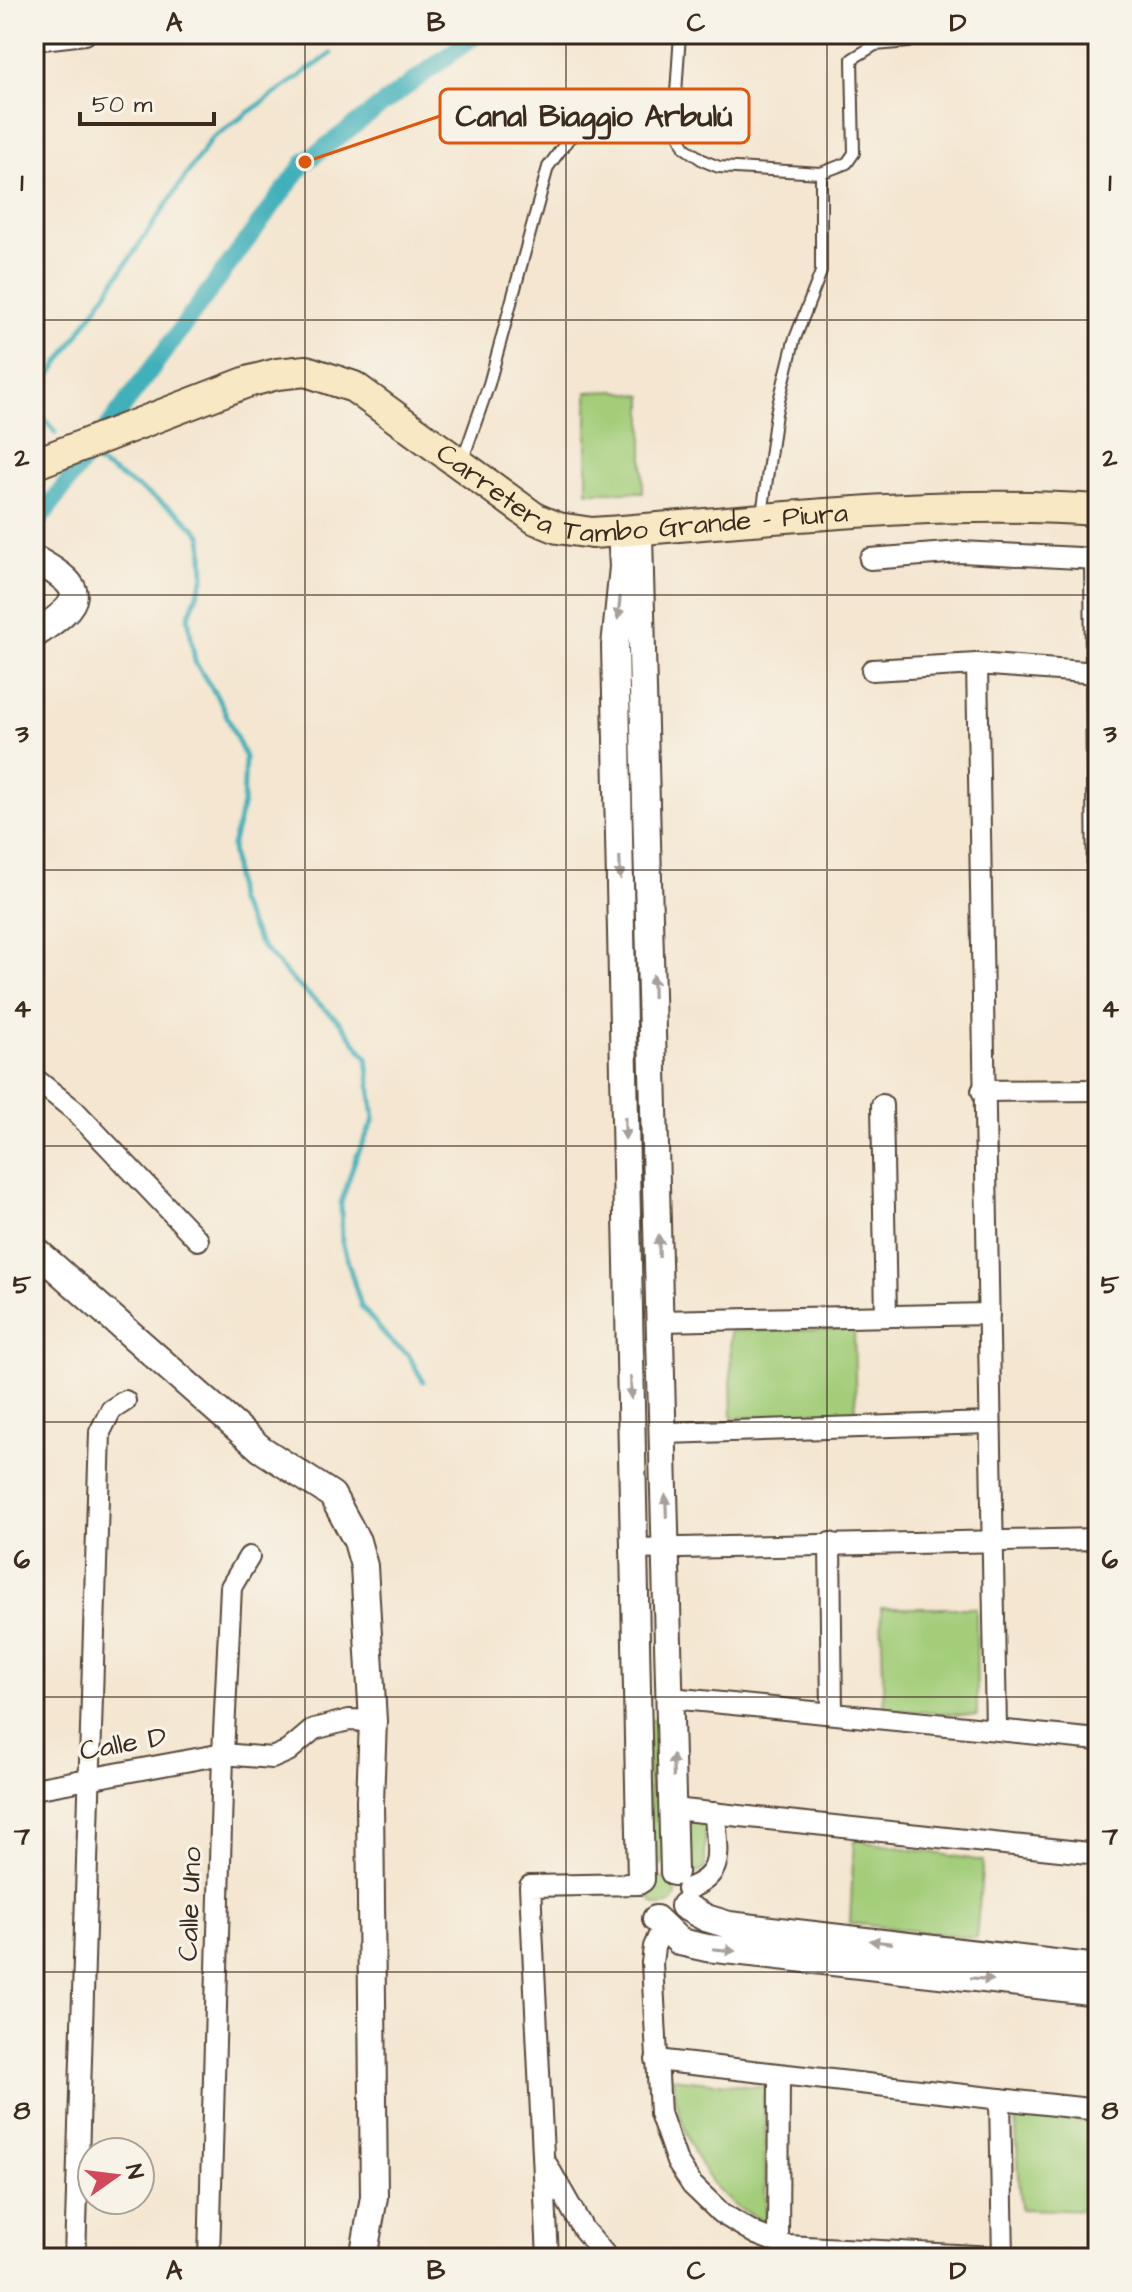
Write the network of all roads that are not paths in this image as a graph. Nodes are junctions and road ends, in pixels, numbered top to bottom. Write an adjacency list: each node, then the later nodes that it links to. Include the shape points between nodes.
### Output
1 (85, 34): 3 (street)
2 (680, 34): 5 (lane)
3 (34, 40)
4 (909, 42): 6 (lane, via 875,45 852,59 854,153 847,163)
5 (674, 123): 6 (lane, via 685,148 719,167); 8 (lane, via 601,127 570,137 548,167 489,384)
6 (821, 173): 10 (lane, via 821,272 794,341 776,413)
7 (36, 463): 8 (main road, Carretera Tambo Grande - Piura, via 217,393 277,374 306,371 354,387)
8 (461, 463): 11 (main road, Carretera Tambo Grande - Piura, via 536,519 558,528 592,533)
9 (1098, 510): 10 (main road, Carretera Tambo Grande - Piura, via 1033,505 877,509)
10 (761, 519): 11 (main road, Carretera Tambo Grande - Piura)
11 (629, 530): 28 (street, one-way to 11); 36 (street, one-way to 36, via 615,646)
12 (870, 559): 13 (street, via 961,552)
13 (1096, 559): 18 (street)
14 (45, 565): 15 (street, via 73,588 73,604)
15 (34, 635)
16 (977, 664): 17 (street); 18 (street); 22 (street)
17 (872, 670)
18 (1097, 673): 19 (street)
19 (1098, 890)
20 (34, 1078): 24 (street, via 74,1110)
21 (1098, 1090): 22 (street)
22 (982, 1091): 26 (street)
23 (882, 1105): 27 (street)
24 (198, 1240)
25 (34, 1249): 40 (street, via 261,1449 332,1495 347,1518 364,1566)
26 (989, 1314): 27 (street); 30 (street)
27 (886, 1316): 28 (street)
28 (661, 1321): 31 (street)
29 (125, 1401): 44 (street, via 111,1410 100,1432)
30 (990, 1423): 31 (street); 33 (street)
31 (664, 1433): 35 (street, one-way to 31)
32 (1098, 1539): 33 (street)
33 (992, 1541): 34 (street); 41 (street)
34 (830, 1543): 35 (street); 39 (street)
35 (667, 1548): 36 (street); 38 (street)
36 (634, 1549): 49 (street)
37 (249, 1557): 43 (street, Calle Uno, via 231,1587)
38 (671, 1698): 39 (street); 46 (street, one-way to 38)
39 (832, 1713): 41 (street)
40 (373, 1721): 43 (street, Calle D, via 349,1720 314,1729 272,1758); 62 (street, via 374,2197)
41 (996, 1729): 42 (street)
42 (1098, 1740)
43 (223, 1754): 44 (street, Calle D); 61 (street, Calle Uno)
44 (92, 1778): 45 (street, Calle D); 60 (street)
45 (34, 1789)
46 (674, 1809): 47 (street); 50 (street)
47 (715, 1813): 48 (street); 50 (street, via 716,1867 706,1882)
48 (1098, 1854)
49 (640, 1881): 50 (street, via 655,1870); 51 (street, via 638,1903); 58 (street, via 530,1886)
50 (682, 1889): 51 (street, via 672,1917); 52 (street, one-way to 50, via 729,1925 706,1918)
51 (659, 1922): 53 (street, one-way to 53, via 680,1942 707,1948); 54 (street, via 652,1963)
52 (1098, 1968)
53 (1098, 1992)
54 (656, 2060): 55 (street); 59 (street, via 660,2113 677,2162 692,2185 721,2213)
55 (779, 2075): 56 (street); 59 (street)
56 (1000, 2099): 57 (street); 65 (street)
57 (1098, 2110)
58 (543, 2158): 63 (street); 64 (street, via 583,2229)
59 (778, 2242): 65 (street)
60 (75, 2258)
61 (209, 2258)
62 (363, 2258)
63 (548, 2258)
64 (608, 2258)
65 (1003, 2258): 66 (street)
66 (1012, 2258)

